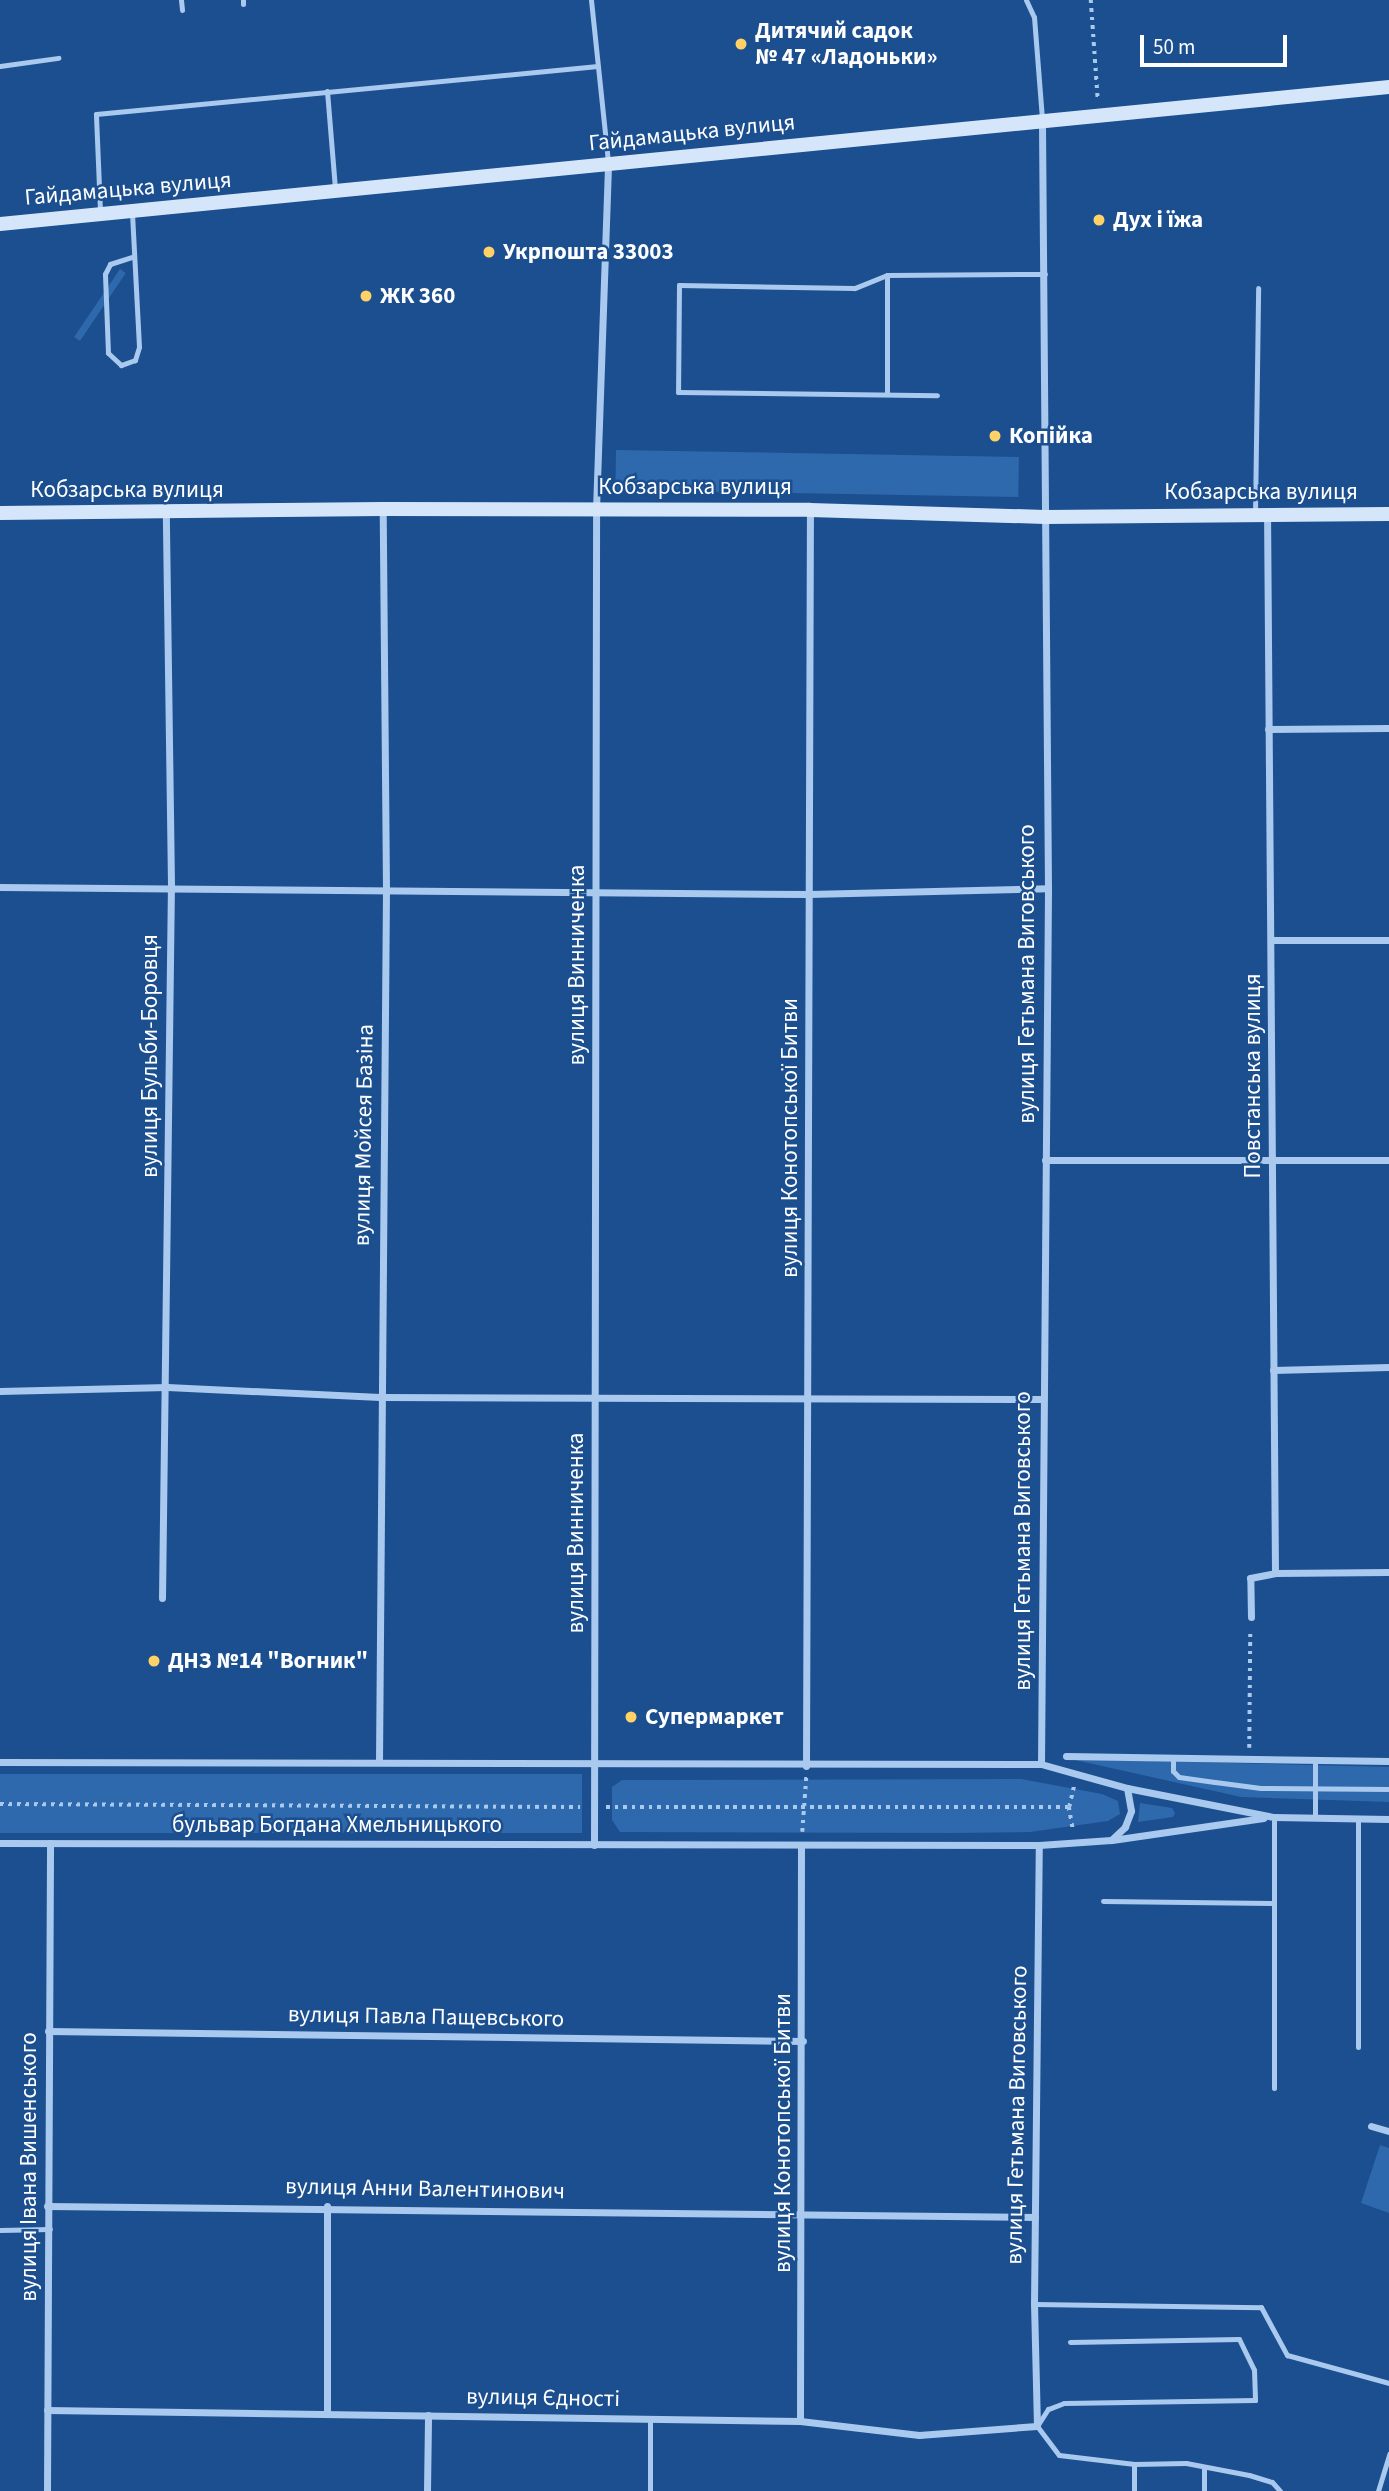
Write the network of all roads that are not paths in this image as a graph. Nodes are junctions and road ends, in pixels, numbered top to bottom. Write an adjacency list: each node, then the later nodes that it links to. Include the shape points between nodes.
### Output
1 (181, 0): 4 (lane)
2 (591, 0): 7 (lane)
3 (1026, 0): 10 (lane, via 1034,17)
4 (182, 10)
5 (58, 58): 6 (lane)
6 (0, 65)
7 (598, 66): 9 (lane); 11 (lane)
8 (1389, 87): 10 (street, Гайдамацька вулиця)
9 (327, 91): 12 (lane); 14 (lane, via 96,114)
10 (1042, 118): 11 (street, Гайдамацька вулиця); 17 (street, вулиця Гетьмана Виговського)
11 (608, 165): 12 (street, Гайдамацька вулиця); 23 (street, вулиця Винниченка)
12 (336, 192): 13 (street, Гайдамацька вулиця)
13 (132, 213): 14 (street, Гайдамацька вулиця); 16 (lane)
14 (101, 214): 15 (street, Гайдамацька вулиця)
15 (0, 224)
16 (134, 256): 16 (lane, via 139,347 135,360 121,365 108,353 106,274 110,264)
17 (1045, 274): 18 (lane); 29 (street, вулиця Гетьмана Виговського)
18 (887, 275): 20 (lane); 20 (lane, via 854,288 679,285 678,392)
19 (1258, 288): 28 (lane)
20 (887, 394): 21 (lane)
21 (937, 395)
22 (383, 509): 23 (street, Кобзарська вулиця); 26 (street, Кобзарська вулиця); 35 (street, вулиця Мойсея Базіна)
23 (596, 510): 24 (street, Кобзарська вулиця); 36 (street, вулиця Винниченка)
24 (810, 510): 29 (street, Кобзарська вулиця); 37 (street, вулиця Конотопської Битви)
25 (0, 513): 26 (street, Кобзарська вулиця)
26 (166, 513): 32 (street, вулиця Бульби-Боровця)
27 (1389, 514): 28 (street, Кобзарська вулиця)
28 (1261, 515): 29 (street, Кобзарська вулиця); 31 (street, Повстанська вулиця)
29 (1045, 517): 34 (street, вулиця Гетьмана Виговського)
30 (1389, 728): 31 (street)
31 (1268, 729): 38 (street, Повстанська вулиця)
32 (171, 886): 33 (street); 35 (street); 45 (street, вулиця Бульби-Боровця)
33 (0, 887)
34 (1048, 888): 37 (street); 41 (street, вулиця Гетьмана Виговського)
35 (386, 889): 36 (street); 47 (street, вулиця Мойсея Базіна)
36 (597, 893): 37 (street); 48 (street, вулиця Винниченка)
37 (809, 894): 49 (street, вулиця Конотопської Битви)
38 (1273, 940): 39 (street); 40 (street, Повстанська вулиця)
39 (1389, 940)
40 (1272, 1159): 41 (street); 42 (street); 44 (street, Повстанська вулиця)
41 (1045, 1160): 50 (street, вулиця Гетьмана Виговського)
42 (1389, 1160)
43 (1389, 1367): 44 (street)
44 (1273, 1370): 52 (street, Повстанська вулиця)
45 (167, 1387): 46 (street); 47 (street); 53 (street, вулиця Бульби-Боровця)
46 (0, 1391)
47 (380, 1397): 48 (street); 60 (street, вулиця Мойсея Базіна)
48 (595, 1398): 49 (street); 62 (street, вулиця Винниченка)
49 (810, 1399): 50 (street); 63 (street, вулиця Конотопської Битви)
50 (1043, 1399): 61 (street, вулиця Гетьмана Виговського)
51 (1389, 1572): 52 (street)
52 (1275, 1573): 54 (street, via 1250,1578)
53 (162, 1598)
54 (1251, 1618)
55 (1066, 1756): 56 (street)
56 (1173, 1757): 57 (street); 65 (lane, via 1173,1771 1180,1777 1261,1788)
57 (1315, 1759): 58 (street); 65 (lane)
58 (1389, 1761)
59 (0, 1762): 60 (street)
60 (379, 1762): 62 (street)
61 (1041, 1764): 63 (street); 64 (street)
62 (597, 1766): 63 (street); 74 (street)
63 (806, 1766)
64 (1127, 1788): 67 (street); 71 (street, via 1131,1811 1125,1827)
65 (1315, 1788): 66 (lane); 68 (lane)
66 (1389, 1789)
67 (1274, 1817): 68 (street); 71 (street); 78 (lane)
68 (1315, 1818): 69 (street)
69 (1358, 1819): 70 (street); 81 (lane)
70 (1389, 1819)
71 (1111, 1840): 76 (street)
72 (0, 1843): 73 (street, бульвар Богдана Хмельницького)
73 (50, 1843): 74 (street, бульвар Богдана Хмельницького); 79 (street, вулиця Івана Вишенського)
74 (594, 1845): 75 (street, бульвар Богдана Хмельницького)
75 (801, 1845): 76 (street, бульвар Богдана Хмельницького); 80 (street, вулиця Конотопської Битви)
76 (1039, 1845): 88 (street, вулиця Гетьмана Виговського)
77 (1103, 1901): 78 (lane)
78 (1274, 1903): 82 (lane)
79 (48, 2031): 80 (street, вулиця Павла Пащевського); 85 (street, вулиця Івана Вишенського)
80 (803, 2041): 87 (street, вулиця Конотопської Битви)
81 (1358, 2047)
82 (1274, 2088)
83 (1371, 2126): 84 (street)
84 (1389, 2131)
85 (47, 2206): 86 (street, вулиця Анни Валентинович); 90 (street, вулиця Івана Вишенського)
86 (327, 2206): 87 (street, вулиця Анни Валентинович); 95 (street)
87 (803, 2213): 88 (street, вулиця Анни Валентинович); 98 (street, вулиця Конотопської Битви)
88 (1035, 2217): 91 (street, вулиця Гетьмана Виговського)
89 (0, 2230): 90 (lane)
90 (50, 2230): 94 (street, вулиця Івана Вишенського)
91 (1034, 2304): 93 (lane, via 1261,2307 1287,2356); 99 (street, вулиця Гетьмана Виговського)
92 (1070, 2342): 99 (lane, via 1239,2339 1254,2370 1255,2400 1064,2403 1048,2409)
93 (1389, 2383)
94 (47, 2410): 95 (street, вулиця Єдності); 103 (street, вулиця Івана Вишенського)
95 (327, 2412): 96 (street, вулиця Єдності)
96 (428, 2415): 97 (street, вулиця Єдності); 104 (street)
97 (650, 2418): 98 (street, вулиця Єдності); 105 (lane)
98 (800, 2421): 99 (street, вулиця Єдності, via 919,2435)
99 (1037, 2426): 101 (lane, via 1059,2455)
100 (1389, 2454): 109 (lane)
101 (1134, 2464): 102 (lane, via 1186,2463); 106 (lane)
102 (1204, 2468): 107 (lane); 108 (lane, via 1249,2475 1272,2482)
103 (47, 2491)
104 (427, 2491)
105 (650, 2491)
106 (1134, 2491)
107 (1204, 2491)
108 (1280, 2491)
109 (1378, 2491)

